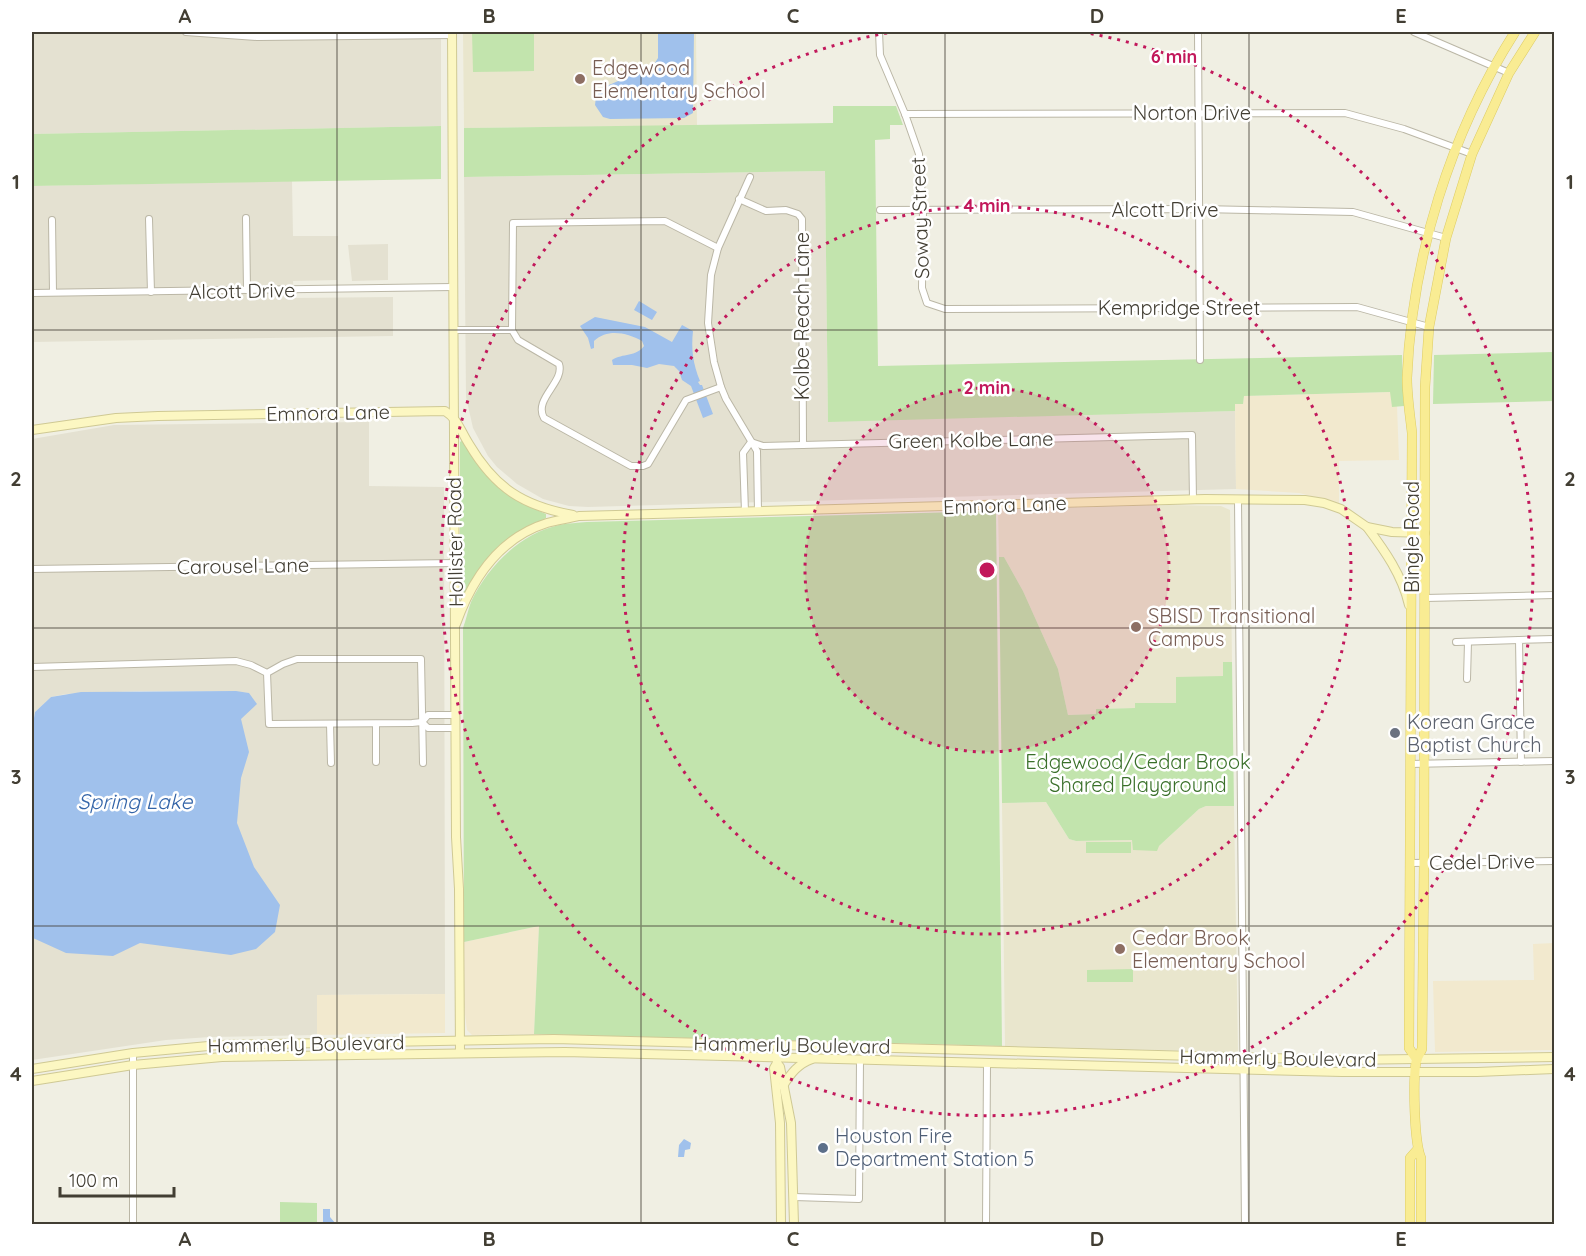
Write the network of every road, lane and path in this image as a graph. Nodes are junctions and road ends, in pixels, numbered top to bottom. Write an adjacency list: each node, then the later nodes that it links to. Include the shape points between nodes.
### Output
1 (186, 32): 7 (street, via 257,38)
2 (879, 32): 11 (street, Soway Street, via 880,55)
3 (1198, 32): 10 (street)
4 (1414, 32): 8 (street)
5 (1515, 32): 8 (main road, Bingle Road)
6 (1535, 32): 9 (main road, Bingle Road)
7 (452, 33): 25 (main road, Hollister Road)
8 (1493, 66): 9 (street); 12 (main road, Bingle Road)
9 (1509, 73): 13 (main road, Bingle Road)
10 (1200, 113): 11 (street, Norton Drive); 12 (street, Norton Drive, via 1345,112); 16 (street)
11 (905, 114): 18 (street, Soway Street, via 919,154)
12 (1456, 148): 13 (street, Norton Drive); 22 (main road, Bingle Road)
13 (1472, 154): 23 (main road, Bingle Road)
14 (750, 177): 15 (street)
15 (739, 199): 24 (street); 43 (street, Kolbe Reach Lane, via 758,209 786,210 802,219)
16 (1200, 209): 18 (street, Alcott Drive); 22 (street, Alcott Drive, via 1353,212); 31 (street)
17 (880, 210): 18 (street, Alcott Drive)
18 (923, 211): 30 (street, Soway Street, via 922,288)
19 (246, 218): 26 (street)
20 (149, 219): 28 (street)
21 (52, 220): 27 (street)
22 (1428, 233): 23 (street, Alcott Drive); 32 (main road, Bingle Road)
23 (1446, 238): 33 (main road, Bingle Road)
24 (718, 248): 35 (street, via 665,221 513,223); 37 (street, via 708,323)
25 (453, 287): 26 (street, Alcott Drive); 34 (main road, Hollister Road)
26 (247, 291): 28 (street, Alcott Drive)
27 (52, 292): 28 (street, Alcott Drive); 29 (street, Alcott Drive)
28 (151, 292)
29 (32, 293)
30 (927, 303): 31 (street, Kempridge Street, via 945,309)
31 (1199, 308): 32 (street, Kempridge Street, via 1357,307); 36 (street)
32 (1411, 322): 33 (street, Kempridge Street); 41 (main road, Bingle Road, via 1407,381)
33 (1429, 327): 40 (main road, Bingle Road)
34 (454, 330): 35 (street); 38 (main road, Hollister Road)
35 (512, 330): 37 (street, via 518,340 561,368 542,405 544,418 632,466 648,464 686,400)
36 (1200, 360)
37 (721, 387): 42 (street)
38 (454, 417): 39 (main road, Emnora Lane, via 445,411 158,416); 48 (main road, Emnora Lane, via 478,460 508,491 549,511); 52 (main road, Hollister Road)
39 (32, 430)
40 (1425, 432): 41 (main road); 51 (main road, Bingle Road)
41 (1412, 433): 50 (main road, Bingle Road)
42 (751, 442): 43 (street, Green Kolbe Lane, via 763,446); 46 (street, via 743,453); 47 (street, via 757,451)
43 (803, 445): 44 (street, Green Kolbe Lane, via 1191,435)
44 (1193, 500): 45 (main road, Emnora Lane); 47 (main road, Emnora Lane)
45 (1238, 500): 49 (main road, Emnora Lane, via 1324,503 1341,509); 96 (street)
46 (745, 512): 47 (main road, Emnora Lane); 48 (main road, Emnora Lane)
47 (758, 512)
48 (579, 516): 57 (main road, Emnora Lane, via 547,523 507,545 477,578)
49 (1367, 527): 50 (main road, Emnora Lane); 56 (main road, via 1398,573)
50 (1412, 532): 51 (main road, Emnora Lane); 56 (main road, Bingle Road)
51 (1425, 533): 55 (main road, Bingle Road)
52 (455, 563): 53 (street, Carousel Lane); 57 (main road, Hollister Road)
53 (32, 569)
54 (1554, 595): 55 (street)
55 (1425, 598): 63 (main road, Bingle Road)
56 (1412, 617): 62 (main road, Bingle Road)
57 (456, 624): 67 (main road, Hollister Road)
58 (1554, 639): 59 (street)
59 (1519, 640): 61 (street); 73 (street)
60 (1456, 642): 61 (street)
61 (1468, 642): 66 (street)
62 (1412, 662): 63 (main road); 77 (main road, Bingle Road)
63 (1424, 663): 78 (main road, Bingle Road)
64 (32, 667): 65 (street, via 236,661)
65 (267, 673): 68 (street, via 297,659 421,660); 69 (street, via 269,724)
66 (1467, 679)
67 (456, 715): 68 (street, via 428,715); 71 (main road, Hollister Road)
68 (422, 722): 70 (street); 71 (street, via 428,728); 76 (street)
69 (330, 724): 70 (street); 75 (street)
70 (376, 724): 72 (street)
71 (456, 728): 84 (main road, Hollister Road)
72 (376, 762)
73 (1521, 762): 74 (street); 78 (street)
74 (1554, 762)
75 (332, 763)
76 (423, 763)
77 (1410, 764): 78 (street); 80 (main road, Bingle Road)
78 (1424, 764): 81 (main road, Bingle Road)
79 (1554, 861): 81 (street, Cedel Drive)
80 (1410, 863): 81 (street, Cedel Drive); 82 (main road, Bingle Road)
81 (1424, 863): 83 (main road, Bingle Road)
82 (1410, 953): 83 (main road); 99 (main road, Bingle Road, via 1409,1048)
83 (1423, 953): 99 (main road, Bingle Road, via 1422,1049)
84 (459, 1040): 85 (main road, Hammerly Boulevard); 87 (main road, Hammerly Boulevard); 90 (main road, Hollister Road)
85 (336, 1043): 86 (main road, Hammerly Boulevard); 92 (main road)
86 (219, 1045): 89 (main road, Hammerly Boulevard); 93 (main road)
87 (777, 1045): 88 (main road, Hammerly Boulevard); 98 (main road)
88 (942, 1049): 91 (main road, Hammerly Boulevard); 100 (main road)
89 (133, 1053): 102 (street); 104 (main road, Hammerly Boulevard)
90 (460, 1053): 92 (main road, Hammerly Boulevard); 98 (main road, Hammerly Boulevard, via 565,1052)
91 (1089, 1054): 96 (main road, Hammerly Boulevard); 103 (main road)
92 (336, 1055): 93 (main road, Hammerly Boulevard)
93 (222, 1057): 102 (main road, Hammerly Boulevard)
94 (1554, 1057): 99 (main road, Hammerly Boulevard)
95 (814, 1058): 97 (main road, Hammerly Boulevard); 98 (main road, Hammerly Boulevard); 109 (main road, via 798,1066)
96 (1244, 1058): 99 (main road, Hammerly Boulevard); 106 (street)
97 (860, 1059): 100 (main road, Hammerly Boulevard); 113 (street, via 859,1199)
98 (777, 1060): 109 (main road); 115 (main road, via 774,1068 780,1123)
99 (1417, 1060): 107 (main road, Bingle Road)
100 (941, 1062): 101 (main road, Hammerly Boulevard)
101 (987, 1063): 103 (main road, Hammerly Boulevard); 117 (street)
102 (133, 1065): 108 (main road, Hammerly Boulevard); 114 (street)
103 (1089, 1065): 106 (main road, Hammerly Boulevard)
104 (32, 1068)
105 (1554, 1069): 107 (main road, Hammerly Boulevard)
106 (1244, 1070): 107 (main road, Hammerly Boulevard); 118 (street)
107 (1416, 1072): 110 (main road, Bingle Road)
108 (32, 1081)
109 (783, 1086): 113 (main road, via 791,1123)
110 (1417, 1150): 111 (main road, Bingle Road, via 1410,1158); 112 (main road, Bingle Road)
111 (1410, 1191): 112 (main road); 119 (main road, Bingle Road)
112 (1421, 1191): 120 (main road, Bingle Road)
113 (794, 1197): 116 (main road)
114 (133, 1224)
115 (781, 1224)
116 (794, 1224)
117 (986, 1224)
118 (1245, 1224)
119 (1410, 1224)
120 (1421, 1224)

